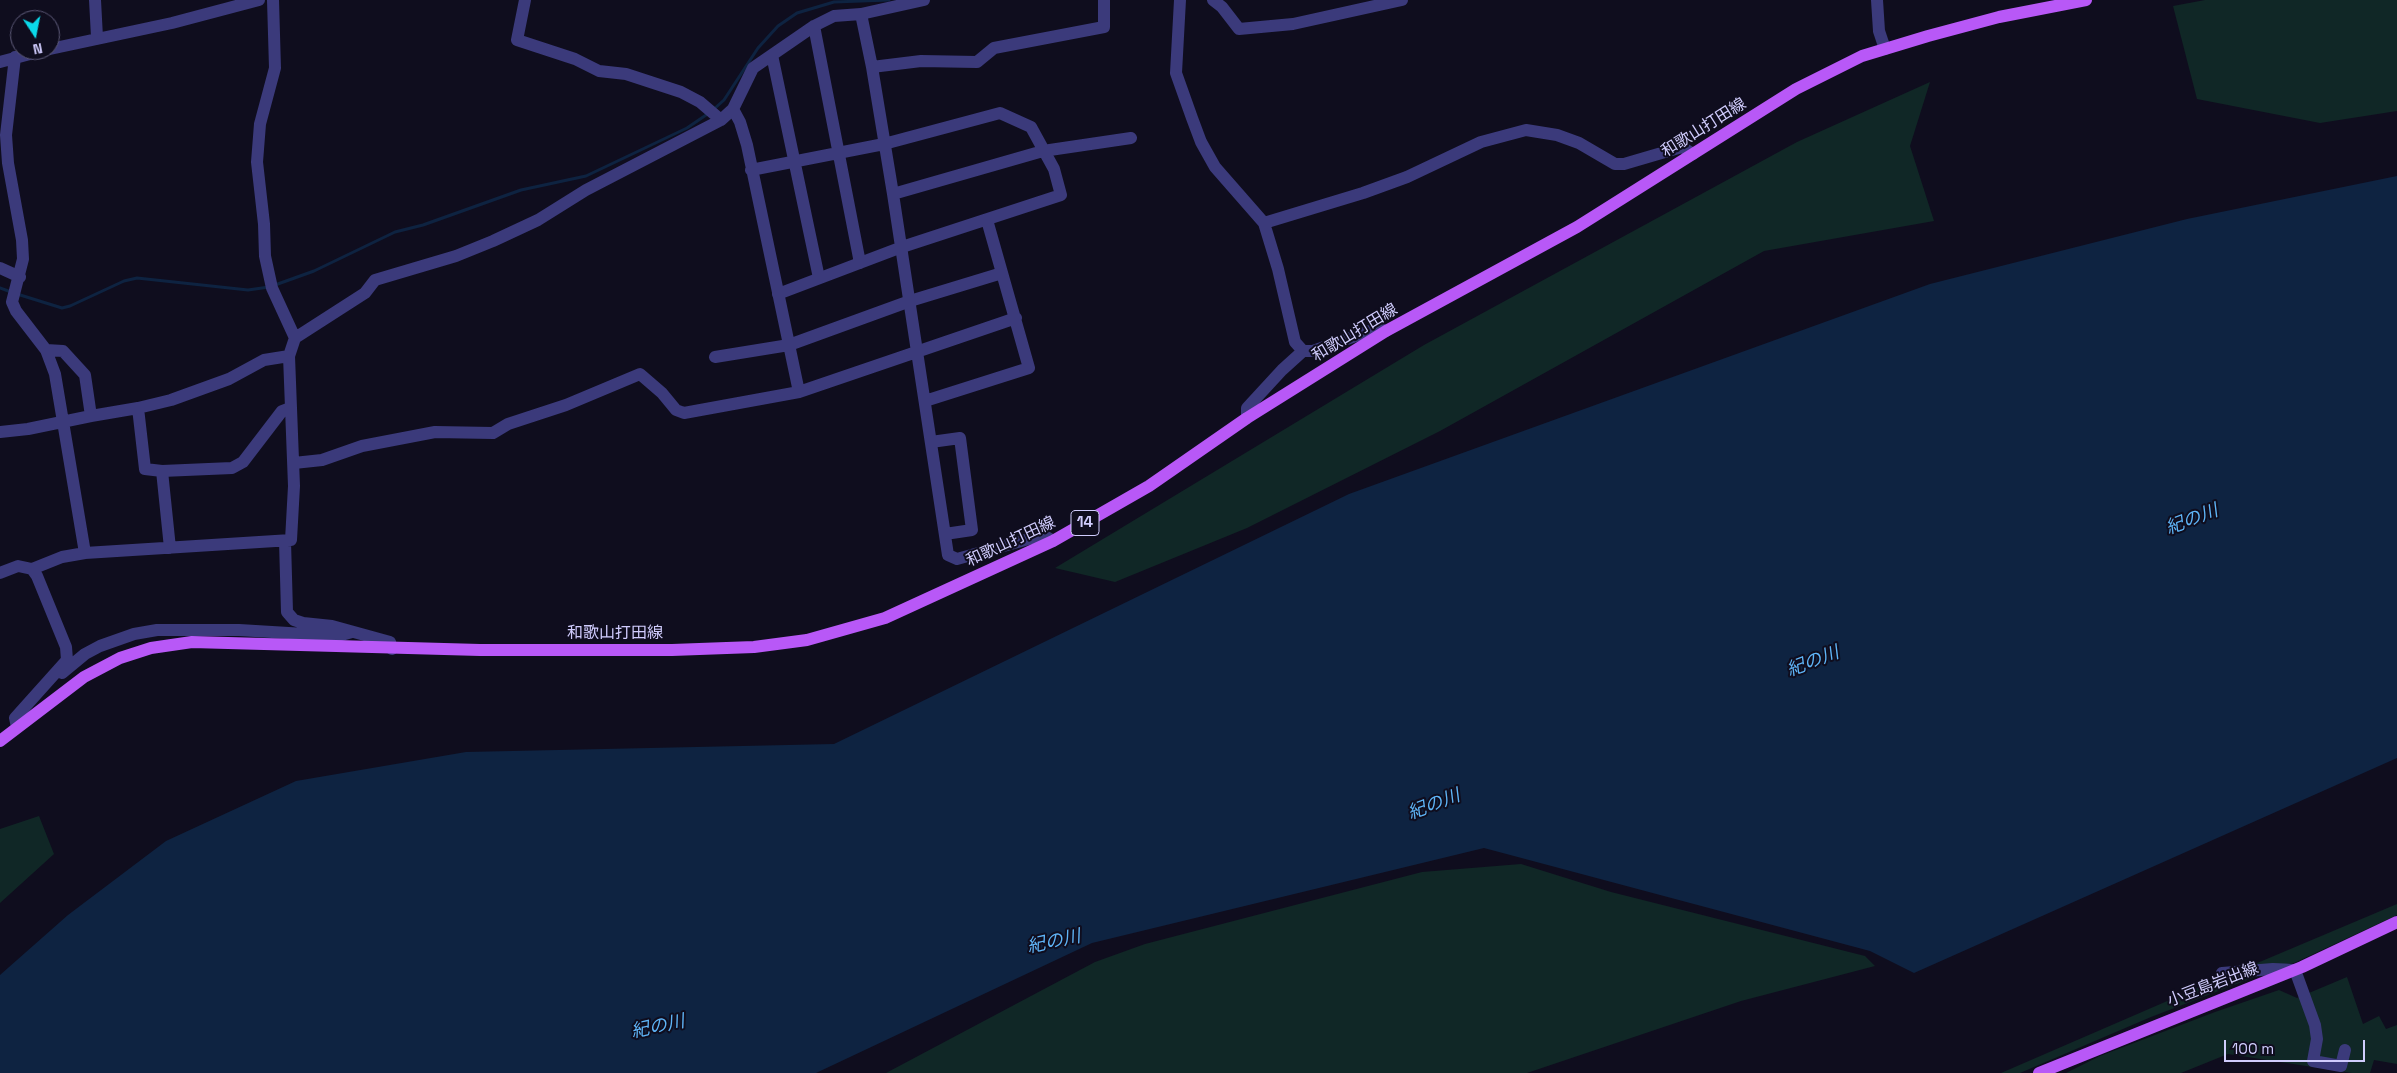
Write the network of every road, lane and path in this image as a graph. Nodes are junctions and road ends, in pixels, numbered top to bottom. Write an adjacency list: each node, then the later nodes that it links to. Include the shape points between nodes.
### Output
1 (95, 0): 14 (street)
2 (259, 0): 14 (street)
3 (273, 0): 43 (street, via 275,68 260,124 257,162 265,256 271,283)
4 (525, 0): 21 (street, via 517,40 575,59 599,71 626,74 682,92)
5 (924, 0): 12 (street)
6 (1104, 0): 19 (street, via 1104,27 994,48 977,62 921,61)
7 (1180, 0): 31 (street, via 1176,73 1201,142 1215,167)
8 (1213, 0): 9 (street, via 1239,29 1293,24)
9 (1402, 0)
10 (1876, 0): 16 (street, via 1879,31)
11 (2086, 0): 16 (main road, 和歌山打田線 / 14, via 1999,17)
12 (861, 14): 13 (street, via 834,16); 19 (street)
13 (814, 26): 17 (street); 25 (street)
14 (97, 37): 15 (street)
15 (60, 46)
16 (1885, 50): 26 (main road, 和歌山打田線 / 14, via 1862,56 1796,89)
17 (772, 55): 20 (street, via 753,68); 27 (street)
18 (15, 60): 37 (street, via 6,135 22,240)
19 (872, 67): 23 (street)
20 (733, 109): 21 (street); 28 (street, via 740,122)
21 (719, 118): 43 (street, via 586,190 538,220 456,256 375,280 365,293)
22 (1131, 138): 24 (street)
23 (884, 144): 24 (street, via 1000,113 1031,127); 25 (street); 29 (street)
24 (1043, 151): 29 (street); 30 (street, via 1054,169 1061,195)
25 (839, 153): 27 (street); 33 (street)
26 (1693, 154): 31 (street, via 1682,147 1615,164 1579,143 1526,130 1481,142 1407,177 1363,193); 42 (main road, 和歌山打田線 / 14, via 1577,227)
27 (794, 161): 28 (street); 36 (street)
28 (752, 170): 38 (street)
29 (893, 194): 32 (street)
30 (987, 220): 32 (street); 35 (street)
31 (1264, 223): 47 (street, via 1295,342)
32 (902, 246): 33 (street); 40 (street)
33 (860, 263): 36 (street)
34 (0, 268): 37 (street)
35 (1002, 273): 40 (street); 41 (street)
36 (819, 278): 38 (street)
37 (19, 280): 39 (street)
38 (778, 294): 44 (street)
39 (8, 300): 45 (street)
40 (910, 301): 44 (street); 46 (street)
41 (1016, 318): 46 (street); 51 (street, via 1029,368)
42 (1386, 331): 47 (street, via 1378,328 1313,351); 55 (main road, 和歌山打田線 / 14)
43 (295, 338): 48 (street)
44 (789, 345): 49 (street); 50 (street)
45 (46, 350): 54 (street, via 63,351 85,375); 56 (street, via 55,374)
46 (917, 350): 50 (street); 51 (street)
47 (1303, 351): 55 (street, via 1247,408)
48 (289, 356): 52 (street, via 264,360 229,379); 53 (street)
49 (715, 357)
50 (799, 392): 59 (street, via 684,413 676,410 640,374 566,405 508,424 493,433 435,432 362,446 322,460)
51 (925, 401): 58 (street)
52 (138, 408): 54 (street); 60 (street, via 145,469)
53 (290, 408): 59 (street); 60 (street, via 282,411 243,462 232,468)
54 (92, 416): 56 (street)
55 (1247, 418): 63 (main road, 和歌山打田線 / 14, via 1149,486)
56 (63, 420): 57 (street); 65 (street)
57 (0, 432)
58 (931, 442): 61 (street); 61 (street, via 960,438 972,530)
59 (294, 463): 62 (street, via 291,540)
60 (162, 472): 64 (street)
61 (945, 534): 63 (street, via 948,555 957,559 1043,535)
62 (285, 541): 64 (street); 68 (street, via 287,612 303,624 332,626)
63 (1053, 541): 69 (main road, 和歌山打田線 / 14, via 885,618 807,640 754,647 672,650)
64 (170, 548): 65 (street)
65 (85, 553): 66 (street, via 62,557)
66 (32, 569): 67 (street, via 18,566); 70 (street, via 66,647 67,660)
67 (0, 573)
68 (352, 632): 69 (street, via 390,642); 70 (street, via 338,636 240,630 157,630 100,646)
69 (392, 649): 71 (main road, 和歌山打田線 / 14, via 192,642 151,648 120,658 84,677)
70 (55, 675): 71 (street, via 15,718)
71 (18, 728): 72 (main road, 和歌山打田線 / 14)
72 (0, 741)
73 (2397, 922): 74 (main road, 小豆島岩出線)
74 (2295, 970): 75 (street); 76 (street, via 2315,1025 2317,1039 2313,1061 2341,1066); 77 (main road, 小豆島岩出線)
75 (2222, 973)
76 (2345, 1050)
77 (2039, 1073)

